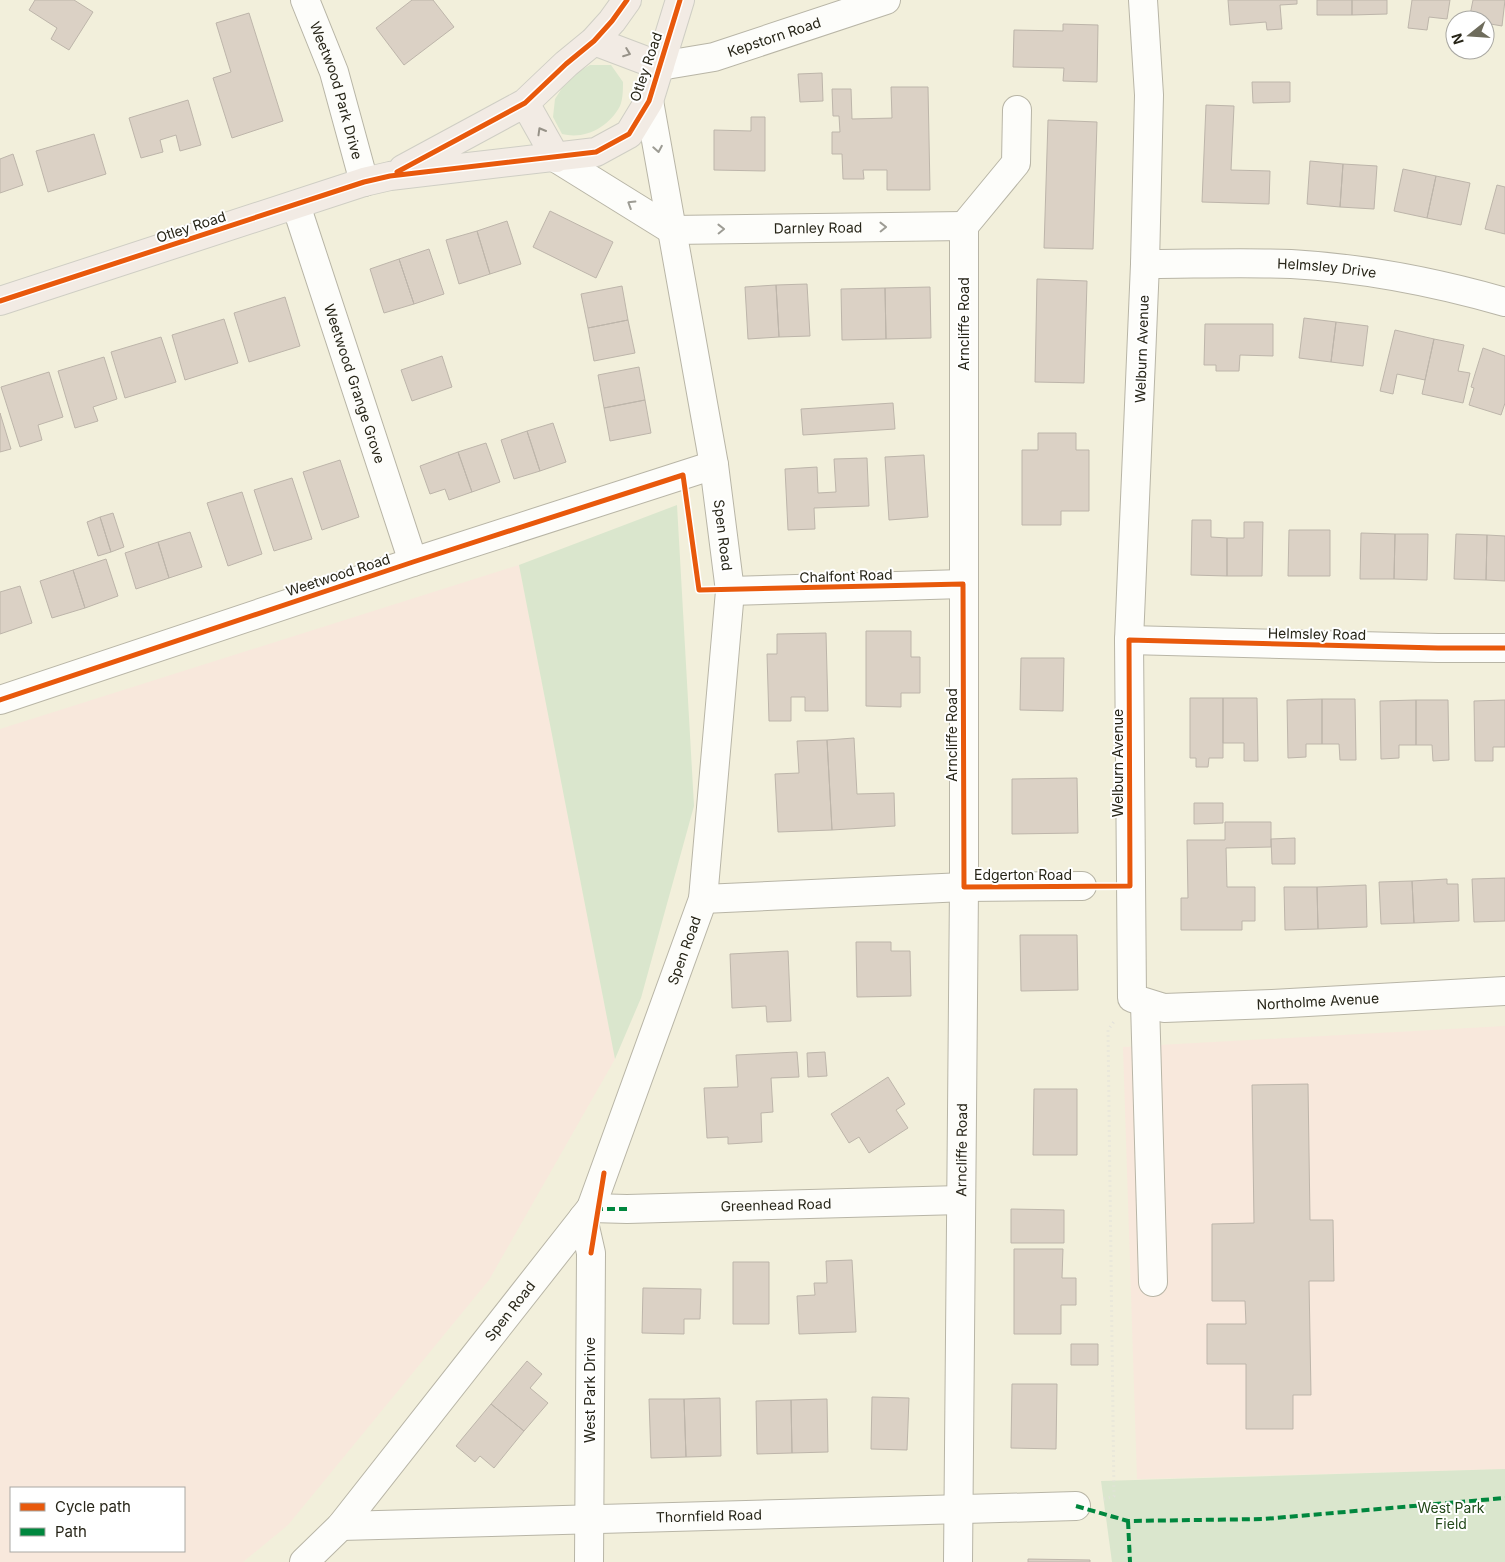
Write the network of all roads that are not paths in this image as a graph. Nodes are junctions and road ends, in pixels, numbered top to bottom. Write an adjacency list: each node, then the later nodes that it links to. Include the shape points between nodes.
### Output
1 (305, 0): 12 (street, Weetwood Park Drive)
2 (627, 0): 6 (highway, Otley Road)
3 (680, 0): 7 (highway, Otley Road)
4 (1143, 0): 16 (street, Welburn Avenue, via 1149,95)
5 (882, 1): 7 (street, Kepstorn Road, via 714,57)
6 (594, 41): 7 (highway, one-way to 7); 9 (highway, Otley Road)
7 (660, 66): 8 (highway, Otley Road)
8 (649, 101): 11 (highway, Otley Road, via 629,134 596,152); 15 (street, Spen Road, one-way to 15)
9 (525, 103): 11 (highway, one-way to 9); 12 (highway, Otley Road)
10 (1017, 110): 14 (street, via 1016,163)
11 (556, 158): 12 (highway, Otley Road); 15 (street, one-way to 11)
12 (377, 179): 13 (highway, Otley Road)
13 (296, 205): 17 (highway, Otley Road); 20 (street, Weetwood Grange Grove)
14 (964, 226): 15 (street, Darnley Road, one-way to 14); 21 (street, Arncliffe Road)
15 (672, 230): 19 (street, Spen Road)
16 (1145, 264): 18 (street, Helmsley Drive, via 1317,266 1402,278); 23 (street, Welburn Avenue)
17 (0, 301)
18 (1505, 302)
19 (714, 465): 20 (street, Weetwood Road); 22 (street, Spen Road)
20 (413, 562): 25 (street, Weetwood Road)
21 (963, 584): 22 (street, Chalfont Road); 26 (street, Arncliffe Road)
22 (730, 591): 28 (street, Spen Road)
23 (1129, 640): 24 (street, Helmsley Road); 30 (street, Welburn Avenue)
24 (1505, 648)
25 (0, 700)
26 (964, 886): 27 (street, Edgerton Road); 28 (street, Edgerton Road); 31 (street, Arncliffe Road)
27 (1082, 886)
28 (702, 899): 32 (street, Spen Road)
29 (1505, 991): 30 (street, Northolme Avenue, via 1164,1008)
30 (1138, 1000): 33 (street, Welburn Avenue)
31 (961, 1200): 32 (street, Greenhead Road); 35 (street, Arncliffe Road)
32 (587, 1213): 36 (street, West Park Drive, via 591,1253); 37 (street, Spen Road)
33 (1153, 1282)
34 (1076, 1506): 35 (street, Thornfield Road)
35 (958, 1509): 36 (street, Thornfield Road); 40 (street, Arncliffe Road)
36 (589, 1520): 37 (street, Thornfield Road); 39 (street, West Park Drive)
37 (341, 1526): 38 (street, Spen Road)
38 (304, 1562)
39 (588, 1562)
40 (958, 1562)

